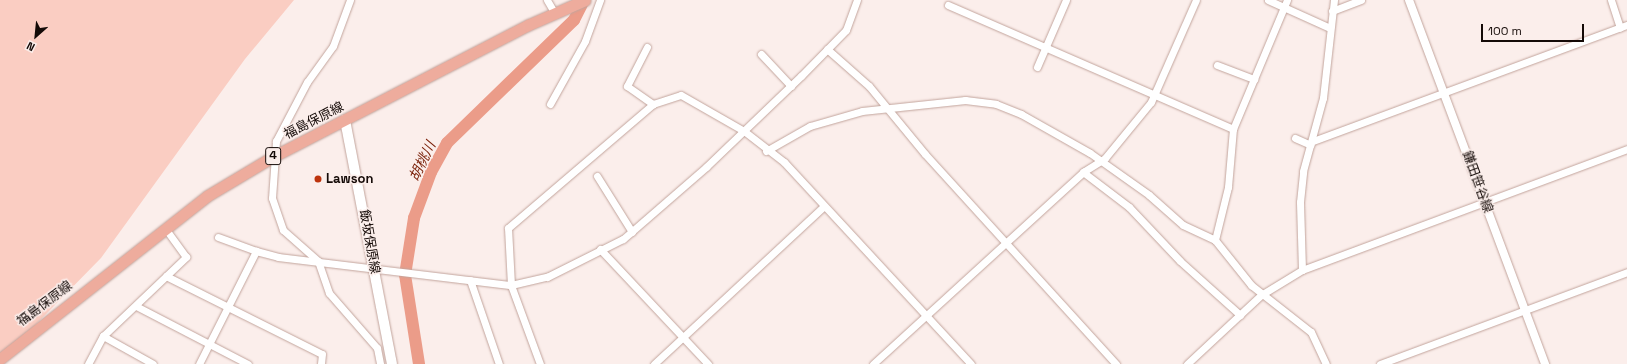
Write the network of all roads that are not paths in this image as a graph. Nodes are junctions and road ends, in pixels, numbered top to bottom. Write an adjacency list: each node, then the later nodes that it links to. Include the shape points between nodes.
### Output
1 (350, 0): 39 (street, via 338,37 307,82 276,141)
2 (547, 0): 16 (street)
3 (600, 0): 29 (street, via 585,41)
4 (857, 0): 21 (street, via 846,30)
5 (1066, 0): 20 (street)
6 (1196, 0): 28 (street)
7 (1268, 0): 13 (street)
8 (1334, 0): 15 (street)
9 (1361, 0): 15 (street)
10 (1409, 0): 27 (street, 鎌田笹谷線)
11 (1611, 0): 17 (street)
12 (581, 1): 16 (main road, 福島保原線 / 4)
13 (1285, 3): 18 (street); 25 (street)
14 (948, 5): 20 (street)
15 (1332, 11): 18 (street)
16 (554, 12): 32 (main road, 福島保原線 / 4)
17 (1624, 26): 27 (street)
18 (1330, 28): 36 (street, via 1324,90)
19 (647, 47): 30 (street, via 627,86)
20 (1046, 47): 24 (street); 28 (street)
21 (827, 49): 26 (street); 31 (street)
22 (761, 54): 26 (street)
23 (1217, 64): 25 (street)
24 (1036, 67)
25 (1254, 80): 33 (street)
26 (791, 86): 34 (street)
27 (1444, 92): 36 (street); 43 (street, 鎌田笹谷線)
28 (1154, 95): 33 (street); 40 (street)
29 (550, 104)
30 (653, 104): 34 (street, via 674,96 687,96); 58 (street, via 508,228)
31 (889, 108): 38 (street, via 851,113 810,126); 40 (street, via 931,101 996,104 1063,135); 49 (street)
32 (345, 120): 39 (main road, 福島保原線 / 4); 53 (main road, 飯坂保原線)
33 (1233, 130): 48 (street, via 1228,187)
34 (744, 131): 38 (street); 46 (street)
35 (1295, 138): 36 (street)
36 (1312, 143): 54 (street, via 1300,202)
37 (1627, 149): 43 (street)
38 (766, 151): 44 (street, via 792,170)
39 (274, 156): 45 (main road, 福島保原線 / 4, via 207,196); 52 (street, via 272,198 278,222 289,236)
40 (1101, 162): 41 (street); 48 (street, via 1149,195 1183,225)
41 (1083, 172): 49 (street); 63 (street, via 1129,207 1180,261)
42 (598, 176): 46 (street)
43 (1484, 201): 54 (street); 62 (street, 鎌田笹谷線)
44 (824, 206): 64 (street); 66 (street)
45 (166, 229): 56 (street, via 186,257); 68 (main road, 福島保原線 / 4)
46 (632, 232): 50 (street)
47 (218, 237): 51 (street)
48 (1215, 240): 59 (street)
49 (1005, 243): 64 (street); 82 (street)
50 (600, 250): 58 (street, via 547,277); 66 (street)
51 (256, 251): 52 (street); 61 (street)
52 (318, 261): 53 (street); 74 (street, via 329,292 377,348)
53 (374, 269): 57 (street); 75 (main road, 飯坂保原線)
54 (1302, 270): 59 (street)
55 (1627, 272): 62 (street)
56 (166, 276): 60 (street); 61 (street)
57 (470, 280): 58 (street); 76 (street)
58 (511, 285): 77 (street)
59 (1262, 295): 63 (street); 84 (street, via 1311,332)
60 (136, 306): 65 (street); 67 (street)
61 (228, 307): 67 (street); 73 (street, via 322,354)
62 (1524, 310): 85 (street); 86 (street, 鎌田笹谷線)
63 (1240, 315): 83 (street)
64 (926, 316): 80 (street); 81 (street)
65 (103, 336): 69 (street); 70 (street)
66 (683, 337): 78 (street); 79 (street)
67 (209, 345): 71 (street); 72 (street)
68 (4, 360)
69 (88, 364)
70 (153, 364)
71 (199, 364)
72 (248, 364)
73 (322, 364)
74 (380, 364)
75 (392, 364)
76 (499, 364)
77 (540, 364)
78 (654, 364)
79 (708, 364)
80 (873, 364)
81 (971, 364)
82 (1116, 364)
83 (1187, 364)
84 (1326, 364)
85 (1380, 364)
86 (1545, 364)

